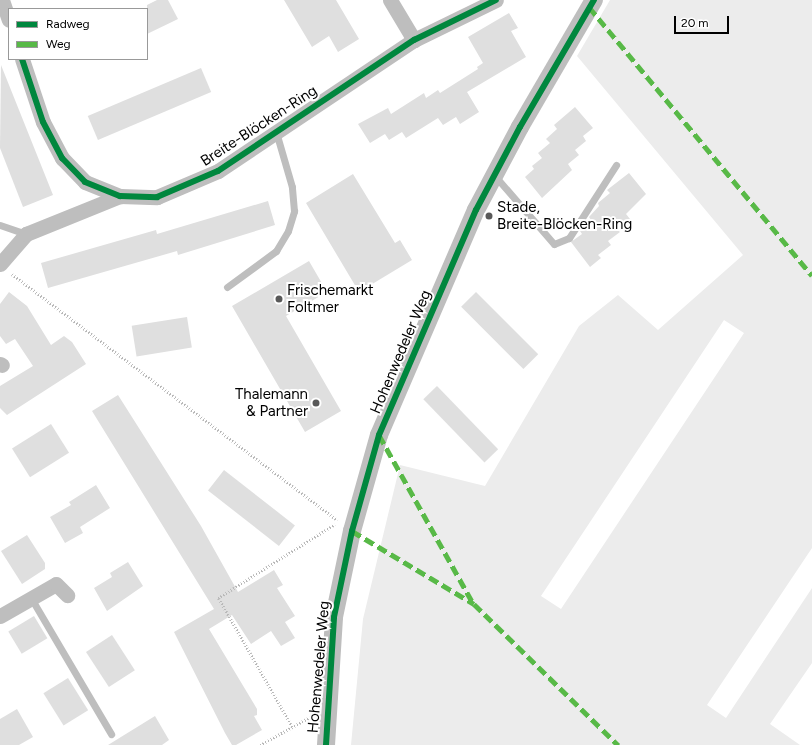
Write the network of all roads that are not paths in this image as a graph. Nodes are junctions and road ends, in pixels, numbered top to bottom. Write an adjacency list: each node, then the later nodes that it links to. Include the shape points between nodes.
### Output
1 (2, 0): 5 (street)
2 (390, 0): 6 (street)
3 (496, 0): 6 (street, Breite-Blöcken-Ring)
4 (589, 2): 10 (street, Hohenwedeler Weg)
5 (8, 17)
6 (414, 40): 8 (street, Breite-Blöcken-Ring)
7 (22, 60): 11 (street, Breite-Blöcken-Ring, via 43,122 62,158 85,182)
8 (276, 132): 11 (street, Breite-Blöcken-Ring, via 218,171 157,196); 15 (lane, via 292,187 294,211 288,231 276,252)
9 (616, 165): 10 (lane, via 569,238 554,244)
10 (494, 174): 20 (street, Hohenwedeler Weg, via 379,435 352,531 334,617)
11 (120, 196): 13 (street)
12 (0, 224): 13 (lane)
13 (26, 234): 14 (street)
14 (3, 266)
15 (226, 287)
16 (68, 595): 17 (street, via 56,584)
17 (31, 598): 18 (street); 19 (lane)
18 (0, 616)
19 (111, 734)
20 (326, 745)

